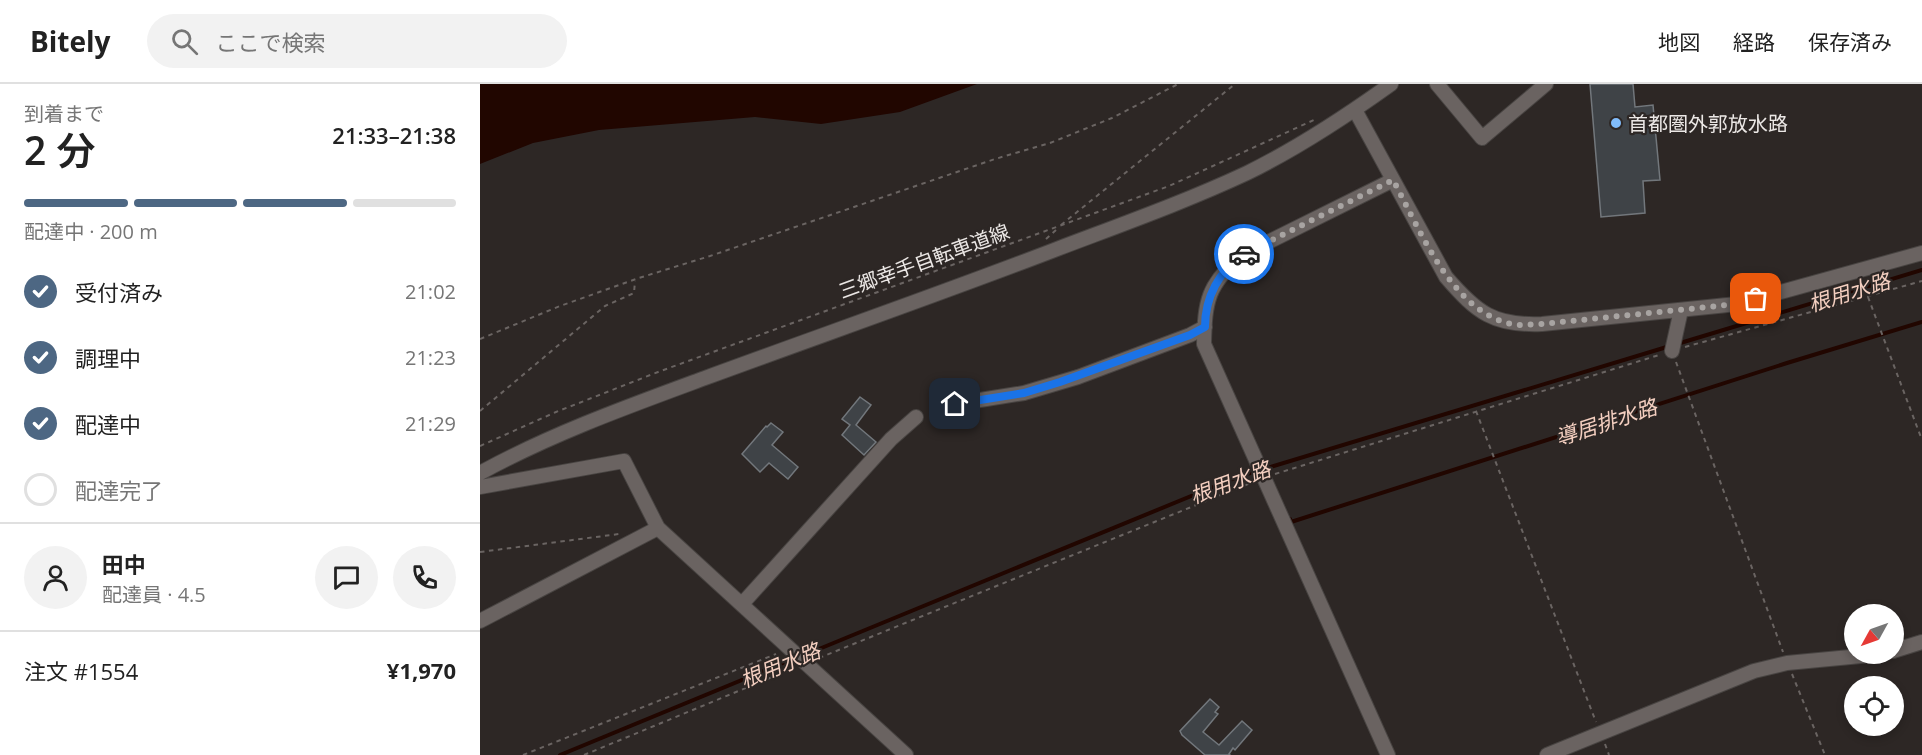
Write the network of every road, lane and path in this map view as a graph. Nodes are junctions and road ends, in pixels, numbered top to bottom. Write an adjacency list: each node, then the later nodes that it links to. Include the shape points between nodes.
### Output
1 (1178, 84): 12 (path, via 1112,118 1050,143)
2 (1235, 84): 9 (path)
3 (1391, 84): 6 (street)
4 (1437, 84): 5 (street, via 1482,138)
5 (1546, 84)
6 (1355, 110): 8 (street); 25 (street, via 1246,173 1181,200 654,398)
7 (1317, 118): 9 (path, 三郷幸手自転車道線, via 1169,186)
8 (1393, 180): 15 (street, via 1446,277 1481,311 1501,321 1542,324); 16 (street, via 1242,255 1223,271 1211,292)
9 (1058, 227): 10 (path); 24 (path, 三郷幸手自転車道線, via 658,372)
10 (1044, 240)
11 (1922, 253): 15 (street, via 1737,304)
12 (635, 279): 17 (path); 21 (path, via 634,293 605,306)
13 (1922, 281): 14 (path)
14 (1868, 295): 18 (path); 23 (path)
15 (1682, 310): 18 (street)
16 (1205, 327): 19 (street, via 1078,377 1024,393); 26 (street, via 1204,344)
17 (480, 339)
18 (1672, 351): 20 (path); 38 (path)
19 (955, 404)
20 (1476, 410): 26 (path); 39 (path)
21 (480, 411)
22 (916, 417): 31 (street)
23 (1922, 440)
24 (480, 446)
25 (480, 473)
26 (1263, 477): 37 (path); 43 (street)
27 (480, 487): 28 (street, via 624,461)
28 (658, 528): 31 (street); 32 (street)
29 (622, 533): 30 (path)
30 (480, 552)
31 (742, 604): 34 (street)
32 (480, 621)
33 (1922, 642): 35 (street)
34 (790, 648): 37 (street); 40 (path)
35 (1904, 648)
36 (1844, 658): 38 (street)
37 (805, 663): 41 (path); 42 (street)
38 (1787, 663): 39 (street, via 1754,671); 46 (path)
39 (1601, 733): 44 (street); 45 (path)
40 (523, 755)
41 (584, 755)
42 (906, 755)
43 (1388, 755)
44 (1547, 755)
45 (1610, 755)
46 (1825, 755)

